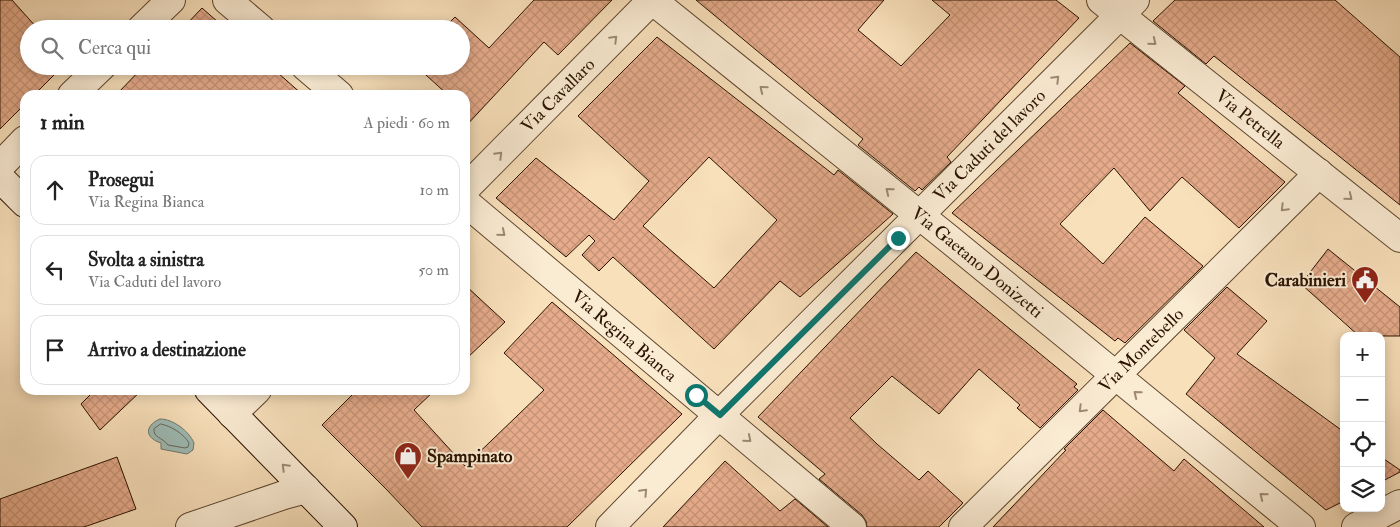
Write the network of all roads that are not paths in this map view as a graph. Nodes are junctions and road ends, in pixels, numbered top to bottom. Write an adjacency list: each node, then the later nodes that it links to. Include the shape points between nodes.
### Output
1 (172, 0): 5 (street)
2 (227, 0): 6 (street)
3 (652, 0): 15 (street, Via Cavallaro, one-way to 3); 18 (street, Via Gaetano Donizetti, one-way to 3)
4 (1119, 5): 13 (street, Via Petrella, one-way to 13); 18 (street, Via Caduti del lavoro, one-way to 4)
5 (151, 20)
6 (250, 20)
7 (93, 75): 9 (street)
8 (316, 75): 10 (street)
9 (77, 90)
10 (333, 90)
11 (20, 145): 12 (street)
12 (0, 166)
13 (1319, 174): 19 (street, Via Petrella, one-way to 19); 20 (street, Via Montebello, one-way to 20)
14 (0, 178): 16 (street)
15 (470, 184)
16 (20, 198)
17 (470, 206): 24 (street, Via Regina Bianca, one-way to 24)
18 (920, 216): 20 (street, Via Gaetano Donizetti); 24 (street, Via Caduti del lavoro)
19 (1398, 232)
20 (1115, 376): 31 (street, Via Montebello, one-way to 31); 32 (street, Via Gaetano Donizetti, one-way to 20)
21 (214, 395): 23 (street)
22 (252, 395): 23 (street)
23 (232, 414): 25 (street, one-way to 23)
24 (720, 415): 29 (street, Via Caduti del lavoro, one-way to 24); 30 (street, Via Regina Bianca, one-way to 30)
25 (306, 490): 27 (street); 28 (street)
26 (1400, 504): 33 (street)
27 (190, 527)
28 (343, 527)
29 (610, 527)
30 (852, 527)
31 (963, 527)
32 (1301, 527)
33 (1356, 527)

